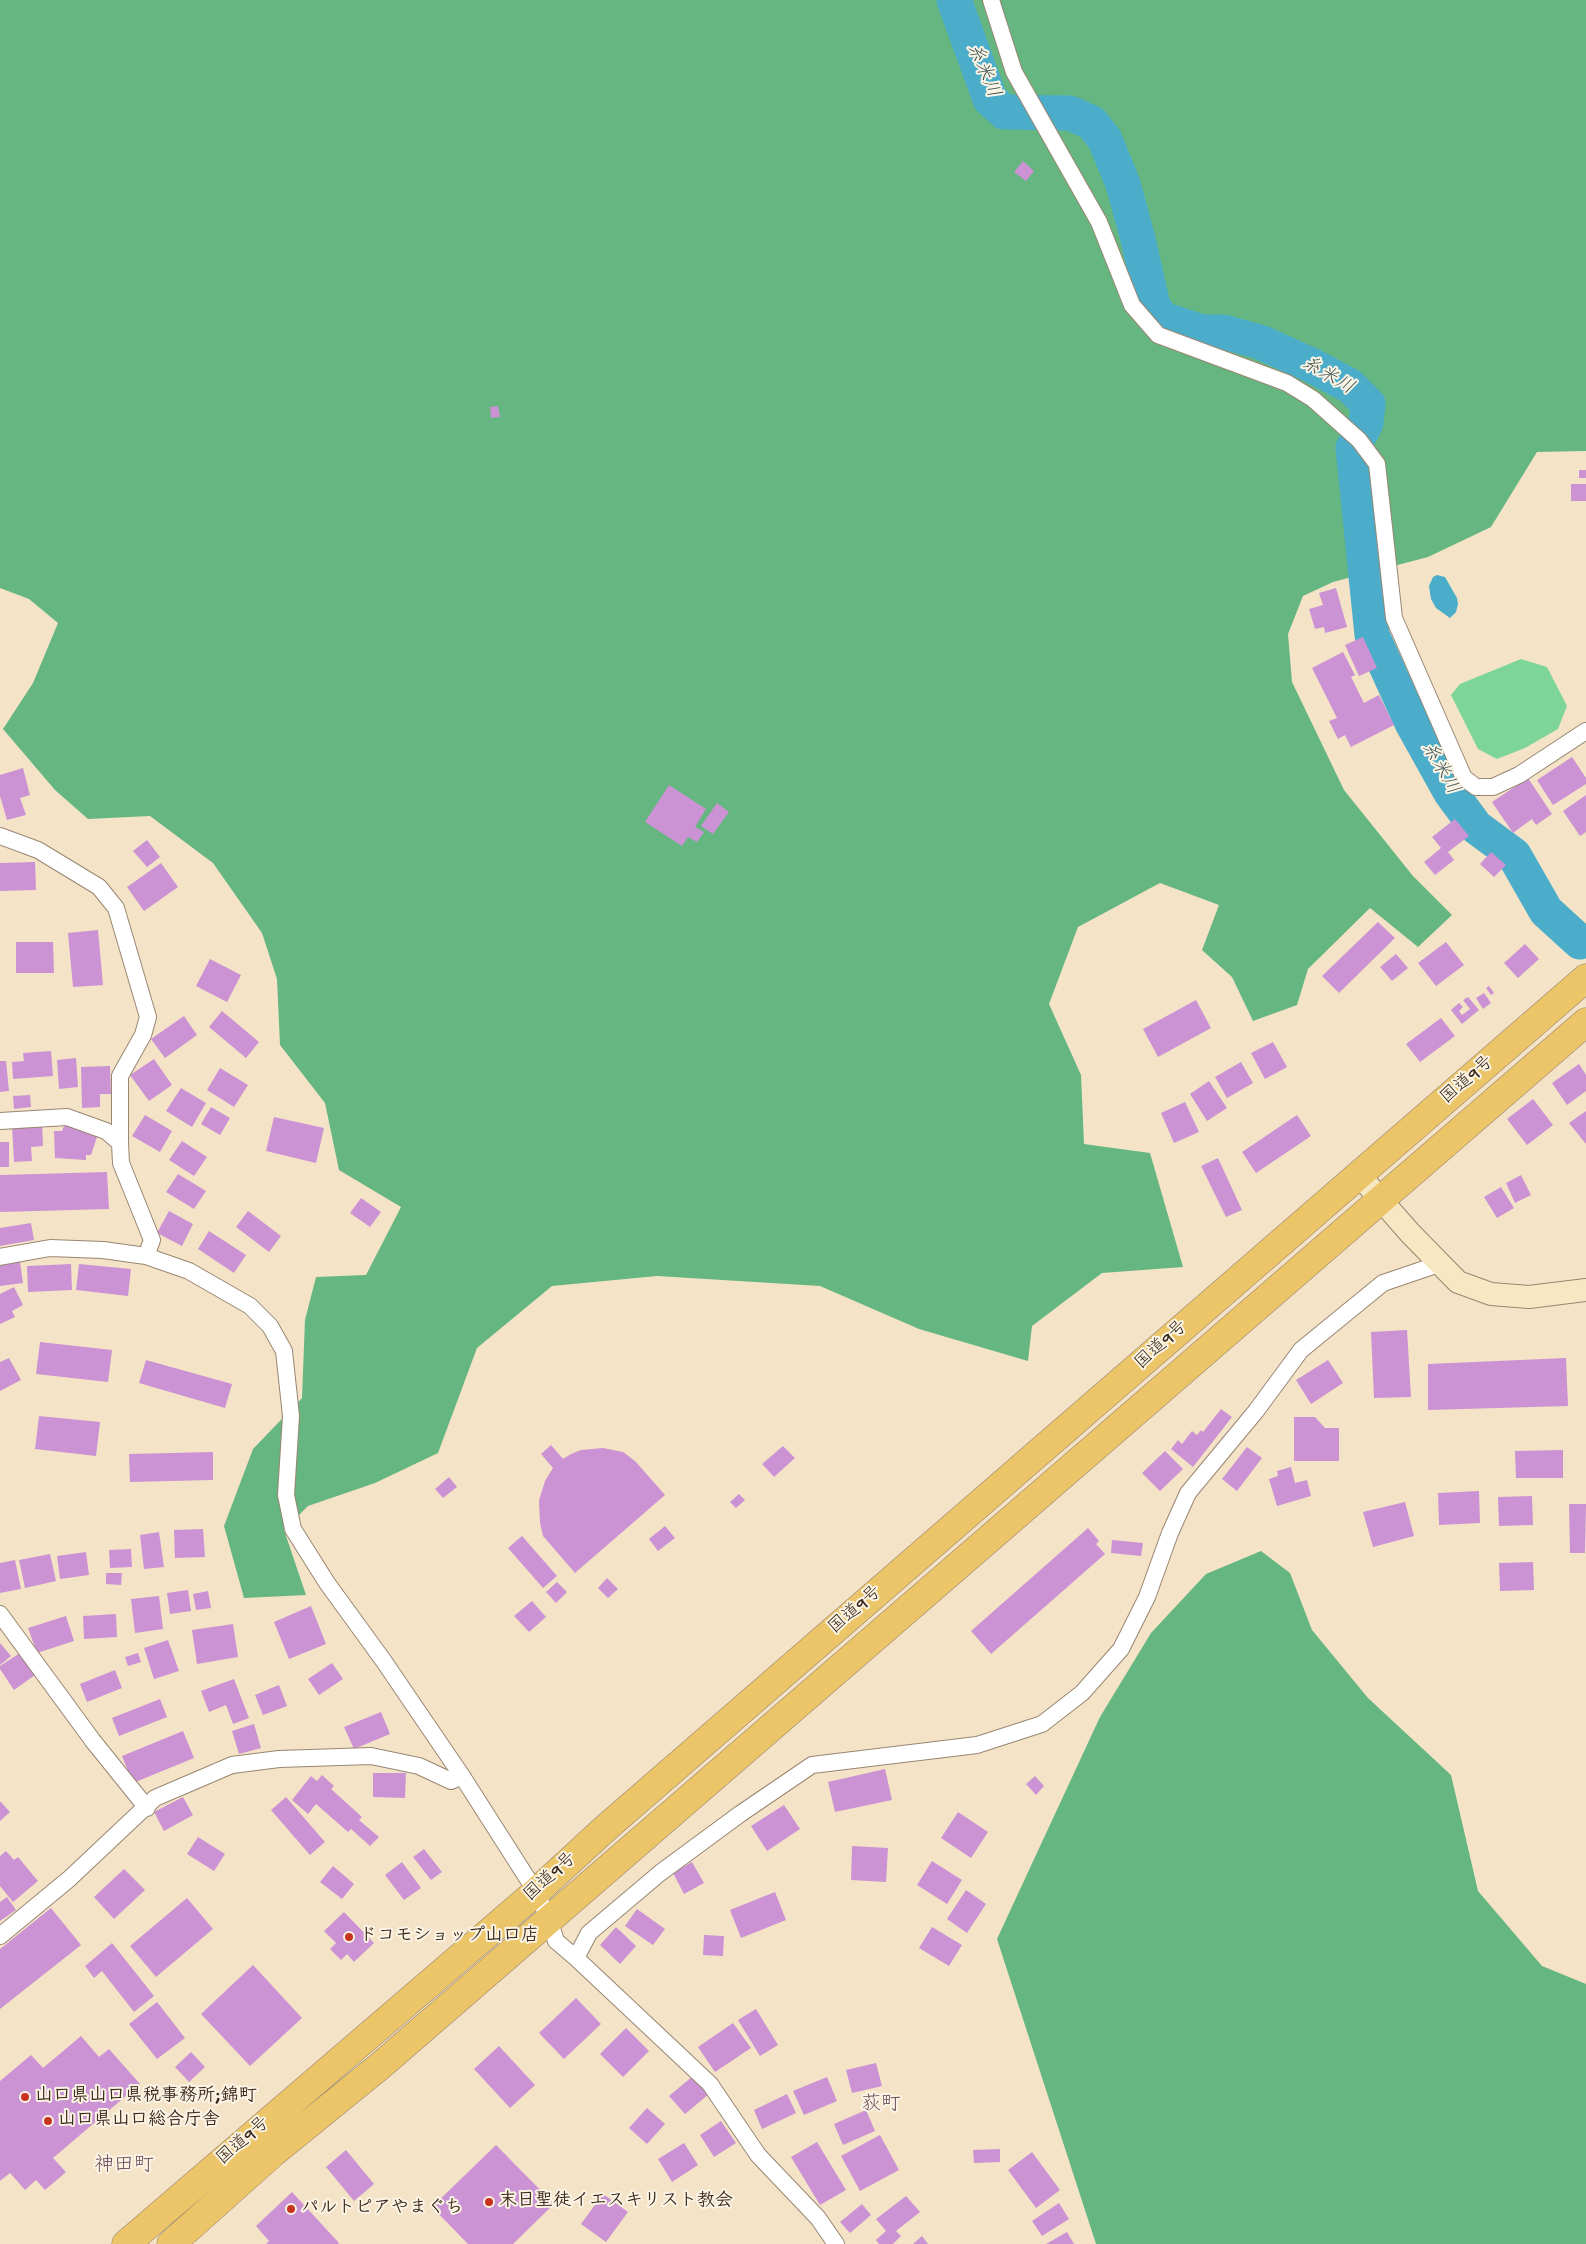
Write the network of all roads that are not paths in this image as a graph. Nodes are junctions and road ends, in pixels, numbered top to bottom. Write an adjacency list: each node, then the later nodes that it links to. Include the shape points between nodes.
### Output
1 (991, 0): 2 (street, via 1014,72 1099,222 1132,305 1158,335 1287,383 1313,399 1359,440 1377,464 1394,618 1464,778 1476,787 1493,787 1519,775)
2 (1586, 731)
3 (0, 836): 7 (street, via 38,850 99,887 116,908 148,1017 143,1035 120,1076)
4 (1586, 978): 8 (highway, 国道9号)
5 (1586, 1022): 9 (highway, 国道9号)
6 (0, 1121): 7 (street, via 67,1117 106,1131)
7 (120, 1143): 10 (street, via 121,1163 152,1240)
8 (1360, 1176): 9 (street); 17 (highway, 国道9号, via 608,1826)
9 (1381, 1201): 12 (street); 18 (highway, 国道9号)
10 (146, 1256): 11 (street, via 50,1248); 15 (street, via 189,1271 250,1306 270,1326 284,1351 291,1416 286,1496 293,1529)
11 (0, 1257)
12 (1440, 1264): 13 (street, via 1458,1282 1492,1294 1529,1297); 20 (street, via 1383,1283 1301,1350 1256,1411 1188,1493 1147,1597 1121,1649 1082,1693 1042,1724 977,1745 812,1765 660,1873 589,1933)
13 (1586, 1290)
14 (0, 1614): 16 (street, via 93,1741)
15 (462, 1776): 16 (street, via 451,1781 419,1766 371,1756 279,1759 232,1765 155,1798); 17 (street)
16 (147, 1808): 19 (street)
17 (536, 1892): 18 (street); 21 (highway, 国道9号)
18 (549, 1919): 20 (street, via 556,1941); 22 (highway, 国道9号, via 380,2066 273,2153)
19 (0, 1936)
20 (576, 1958): 23 (street, via 710,2084 758,2155 818,2218)
21 (126, 2244)
22 (171, 2244)
23 (836, 2244)

